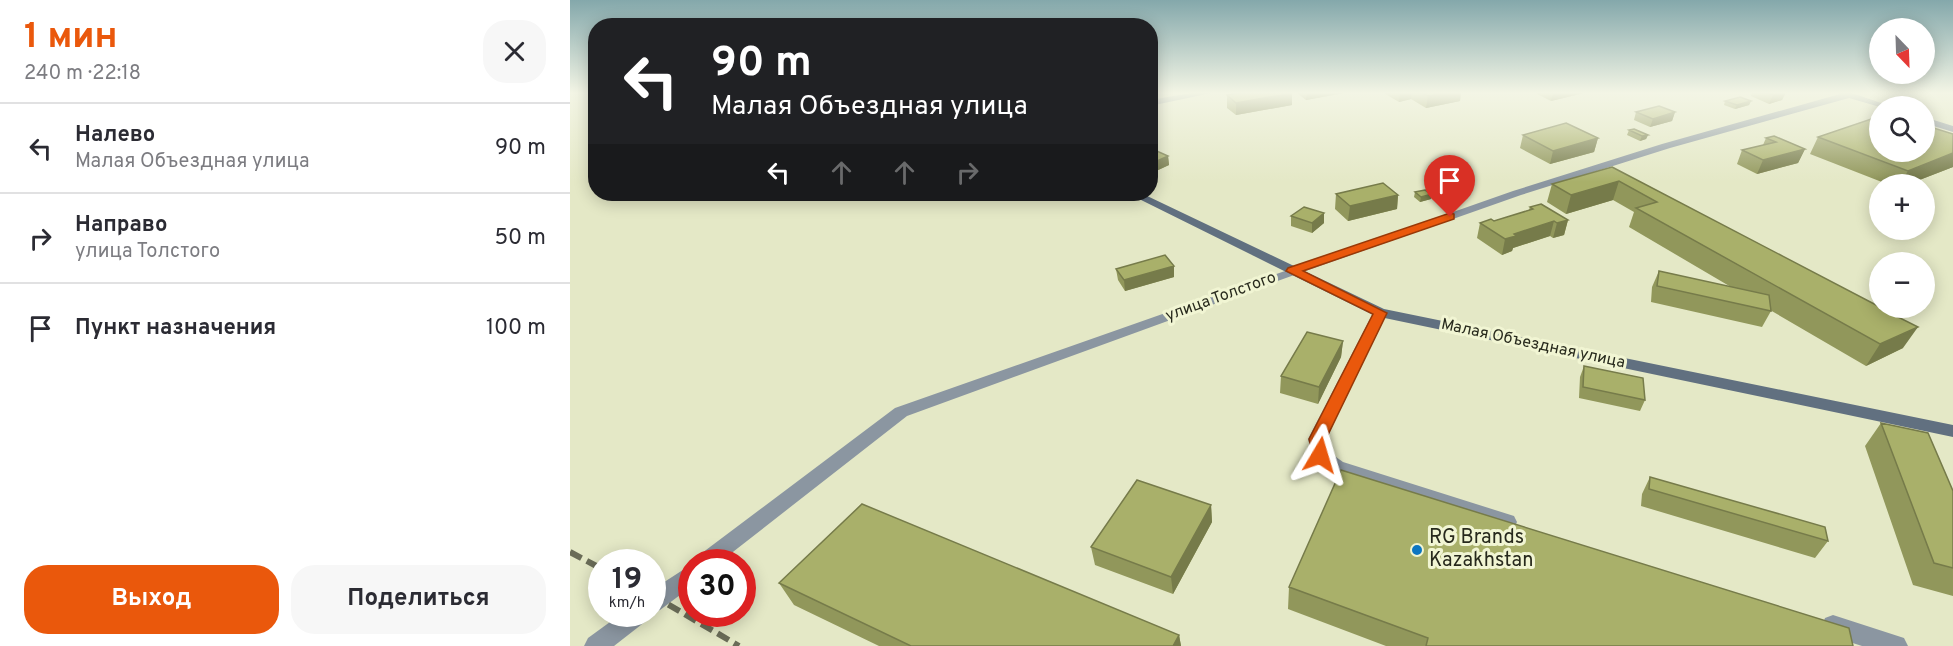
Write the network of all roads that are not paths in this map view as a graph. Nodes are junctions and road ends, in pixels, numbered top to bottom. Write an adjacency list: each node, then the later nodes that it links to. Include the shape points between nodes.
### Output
1 (1748, 122): 5 (street, улица Толстого, via 1628,158)
2 (1935, 123): 3 (street)
3 (1953, 129)
4 (1149, 201): 5 (street, Малая Объездная улица)
5 (1292, 271): 6 (street, Малая Объездная улица); 9 (street, улица Толстого, via 900,412)
6 (1380, 313): 7 (street, Малая Объездная улица); 8 (street, via 1317,439 1320,455 1336,467)
7 (1953, 431)
8 (1530, 529)
9 (722, 549)
10 (1816, 620): 13 (street)
11 (621, 627): 12 (street)
12 (596, 646)
13 (1896, 646)

